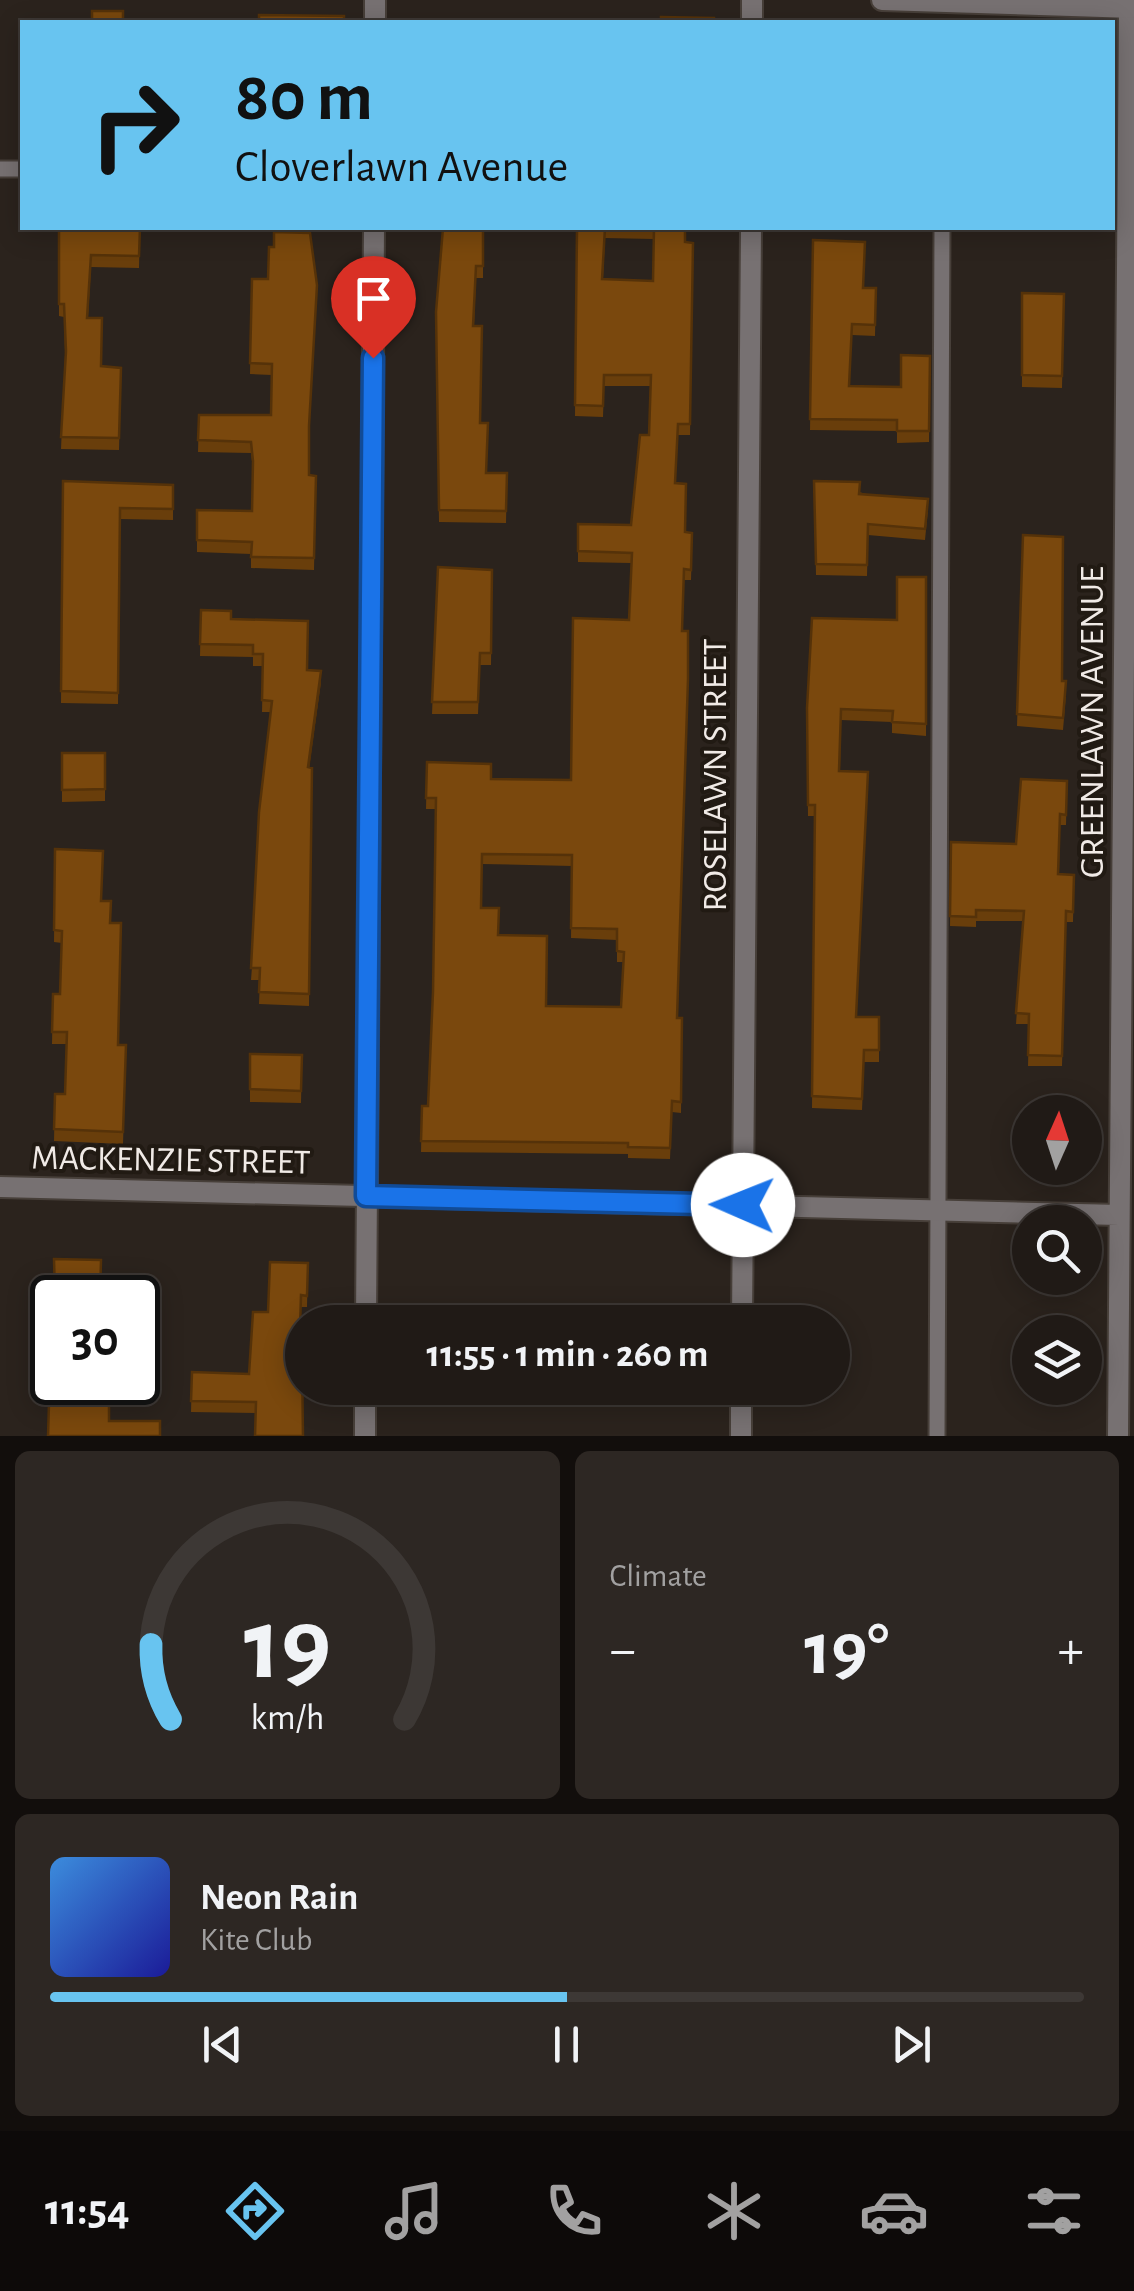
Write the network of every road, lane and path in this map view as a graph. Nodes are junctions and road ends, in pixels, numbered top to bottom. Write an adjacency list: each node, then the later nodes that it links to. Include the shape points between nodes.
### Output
1 (882, 0): 2 (street)
2 (918, 0): 3 (street)
3 (1132, 8): 4 (street, GREENLAWN AVENUE)
4 (1120, 196): 12 (street, GREENLAWN AVENUE)
5 (374, 230): 9 (street)
6 (750, 230): 10 (street, ROSELAWN STREET)
7 (942, 230): 11 (lane)
8 (0, 1187): 9 (street, MACKENZIE STREET)
9 (366, 1196): 10 (street, MACKENZIE STREET); 13 (street)
10 (743, 1205): 11 (street, MACKENZIE STREET); 14 (street, ROSELAWN STREET)
11 (939, 1210): 12 (street, MACKENZIE STREET); 19 (lane)
12 (1120, 1215): 20 (street, GREENLAWN AVENUE)
13 (366, 1305)
14 (742, 1305)
15 (365, 1405): 17 (street)
16 (742, 1405): 18 (street)
17 (365, 1436)
18 (741, 1436)
19 (937, 1436)
20 (1118, 1436)

